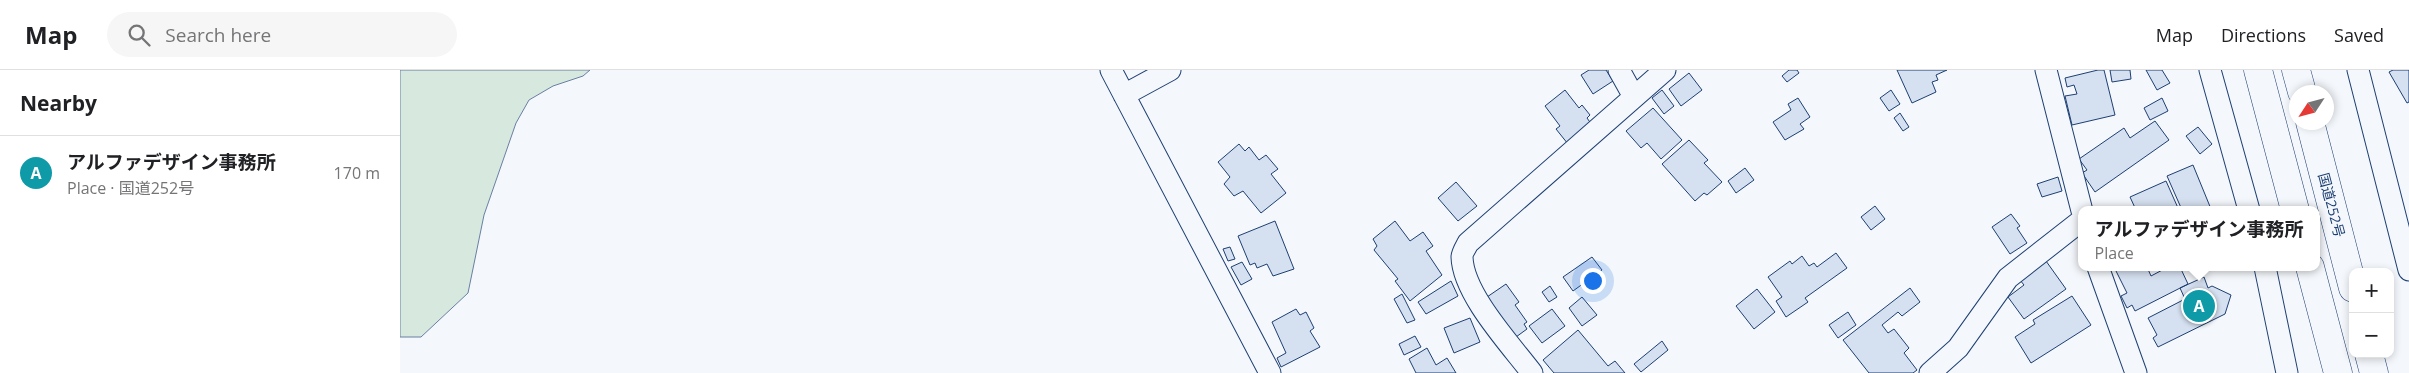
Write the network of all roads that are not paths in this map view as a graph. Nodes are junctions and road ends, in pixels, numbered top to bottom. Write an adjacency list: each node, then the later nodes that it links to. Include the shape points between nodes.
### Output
1 (1111, 70): 13 (street)
2 (1170, 70): 13 (street)
3 (1619, 70): 14 (street)
4 (1665, 70): 14 (street)
5 (2046, 70): 17 (street)
6 (2210, 70): 18 (street)
7 (2258, 70): 19 (highway)
8 (2296, 70): 11 (highway)
9 (2306, 70): 12 (highway)
10 (2358, 70): 22 (street)
11 (2300, 85)
12 (2309, 85)
13 (1124, 95): 28 (street)
14 (1634, 97): 29 (street, via 1468,243 1462,256 1467,279 1483,310)
15 (2312, 130): 20 (highway, 国道252号)
16 (2318, 130): 20 (highway)
17 (2081, 206)
18 (2248, 206)
19 (2294, 206)
20 (2336, 220): 26 (highway, 国道252号)
21 (2078, 223): 30 (street, via 2008,278 1958,348)
22 (2409, 270)
23 (2099, 271): 31 (street)
24 (2266, 271): 32 (street)
25 (2311, 271): 33 (highway)
26 (2349, 272)
27 (2370, 358): 34 (highway)
28 (1270, 373)
29 (1532, 373)
30 (1930, 373)
31 (2136, 373)
32 (2287, 373)
33 (2338, 373)
34 (2374, 373)

